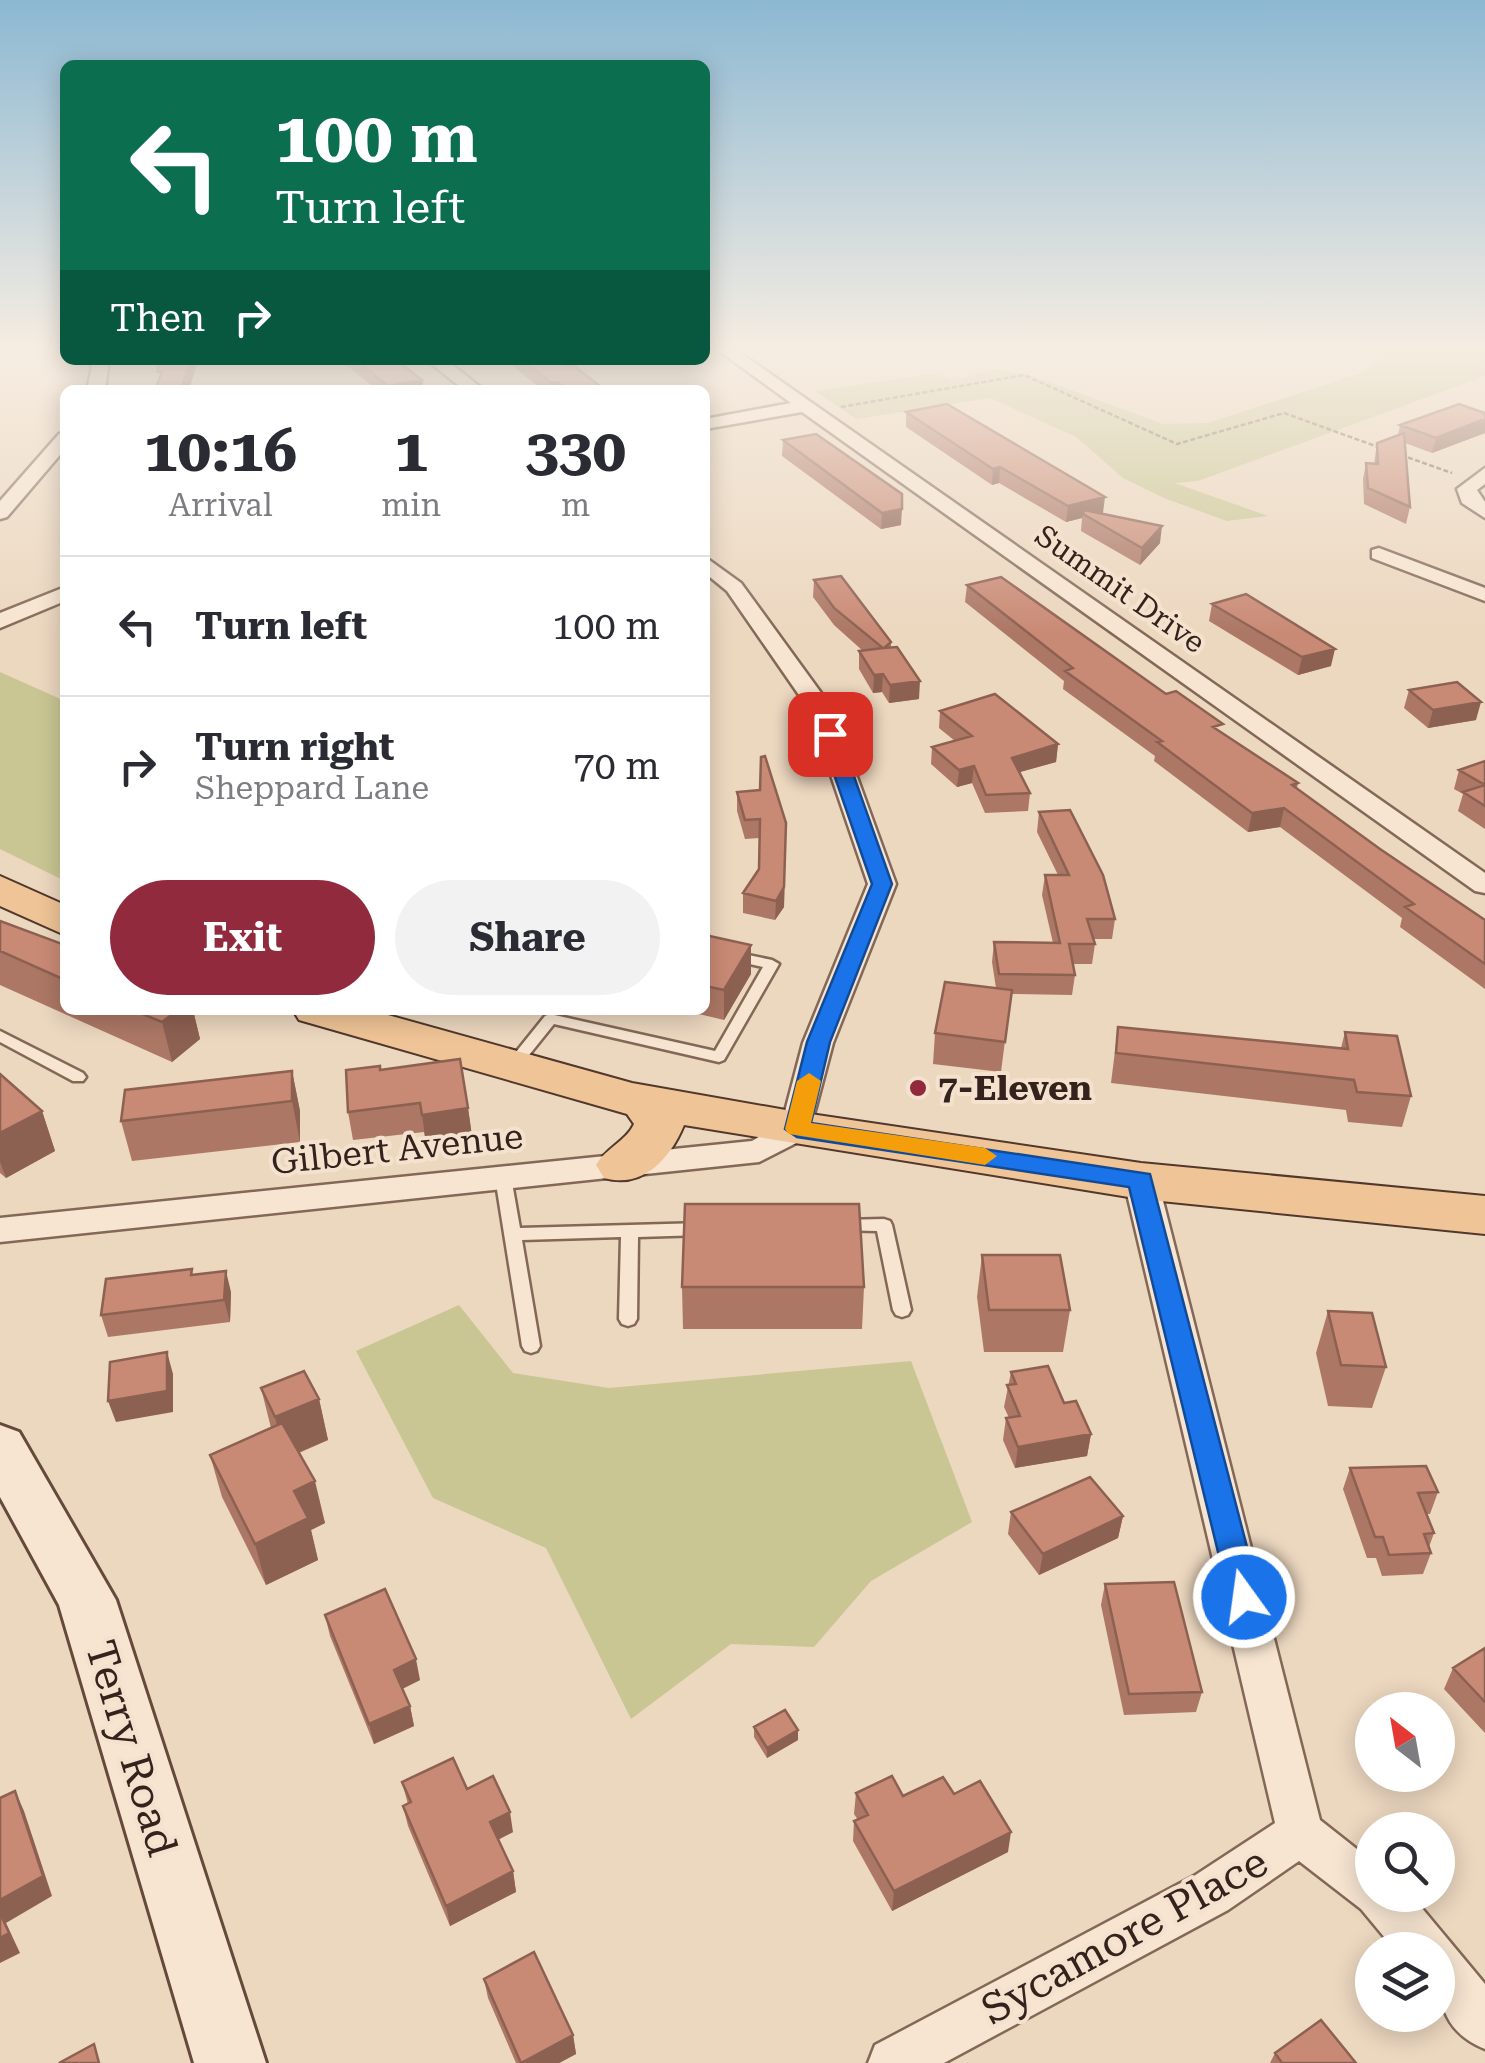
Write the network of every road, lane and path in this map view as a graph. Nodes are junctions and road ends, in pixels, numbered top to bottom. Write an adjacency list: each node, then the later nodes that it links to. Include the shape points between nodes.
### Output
1 (855, 441): 12 (street, Summit Drive)
2 (1370, 441): 4 (path)
3 (60, 444): 6 (street)
4 (1479, 478): 5 (street, via 1467,488 1468,499)
5 (1485, 512)
6 (0, 513)
7 (1380, 554): 10 (street)
8 (710, 568): 21 (street, via 734,587 820,708 882,884 818,1042)
9 (60, 595): 11 (street)
10 (1485, 595)
11 (0, 621)
12 (1485, 885)
13 (0, 889): 14 (main road)
14 (60, 919)
15 (710, 951): 18 (lane, via 772,964 719,1057 550,1019)
16 (333, 1015): 18 (main road)
17 (0, 1036): 19 (lane)
18 (512, 1067): 20 (main road)
19 (78, 1077)
20 (643, 1101): 21 (main road); 22 (main road, via 660,1122 651,1144)
21 (797, 1129): 22 (street, Gilbert Avenue, via 758,1152); 24 (main road)
22 (622, 1165): 23 (street, Gilbert Avenue)
23 (503, 1177): 28 (street, Gilbert Avenue); 30 (lane)
24 (1141, 1180): 25 (main road); 35 (street)
25 (1485, 1214)
26 (826, 1226): 31 (lane, via 884,1225)
27 (728, 1229): 29 (lane)
28 (0, 1230)
29 (630, 1231): 30 (lane); 32 (lane)
30 (512, 1234): 33 (lane)
31 (902, 1310)
32 (628, 1319)
33 (531, 1346)
34 (0, 1448): 41 (street, Terry Road, via 87,1600)
35 (1300, 1833): 36 (street); 42 (street, Sycamore Place, via 1211,1893)
36 (1355, 1877)
37 (1393, 1912): 38 (street)
38 (1412, 1932)
39 (1455, 1985): 40 (street)
40 (1485, 2024)
41 (230, 2063)
42 (893, 2063)

